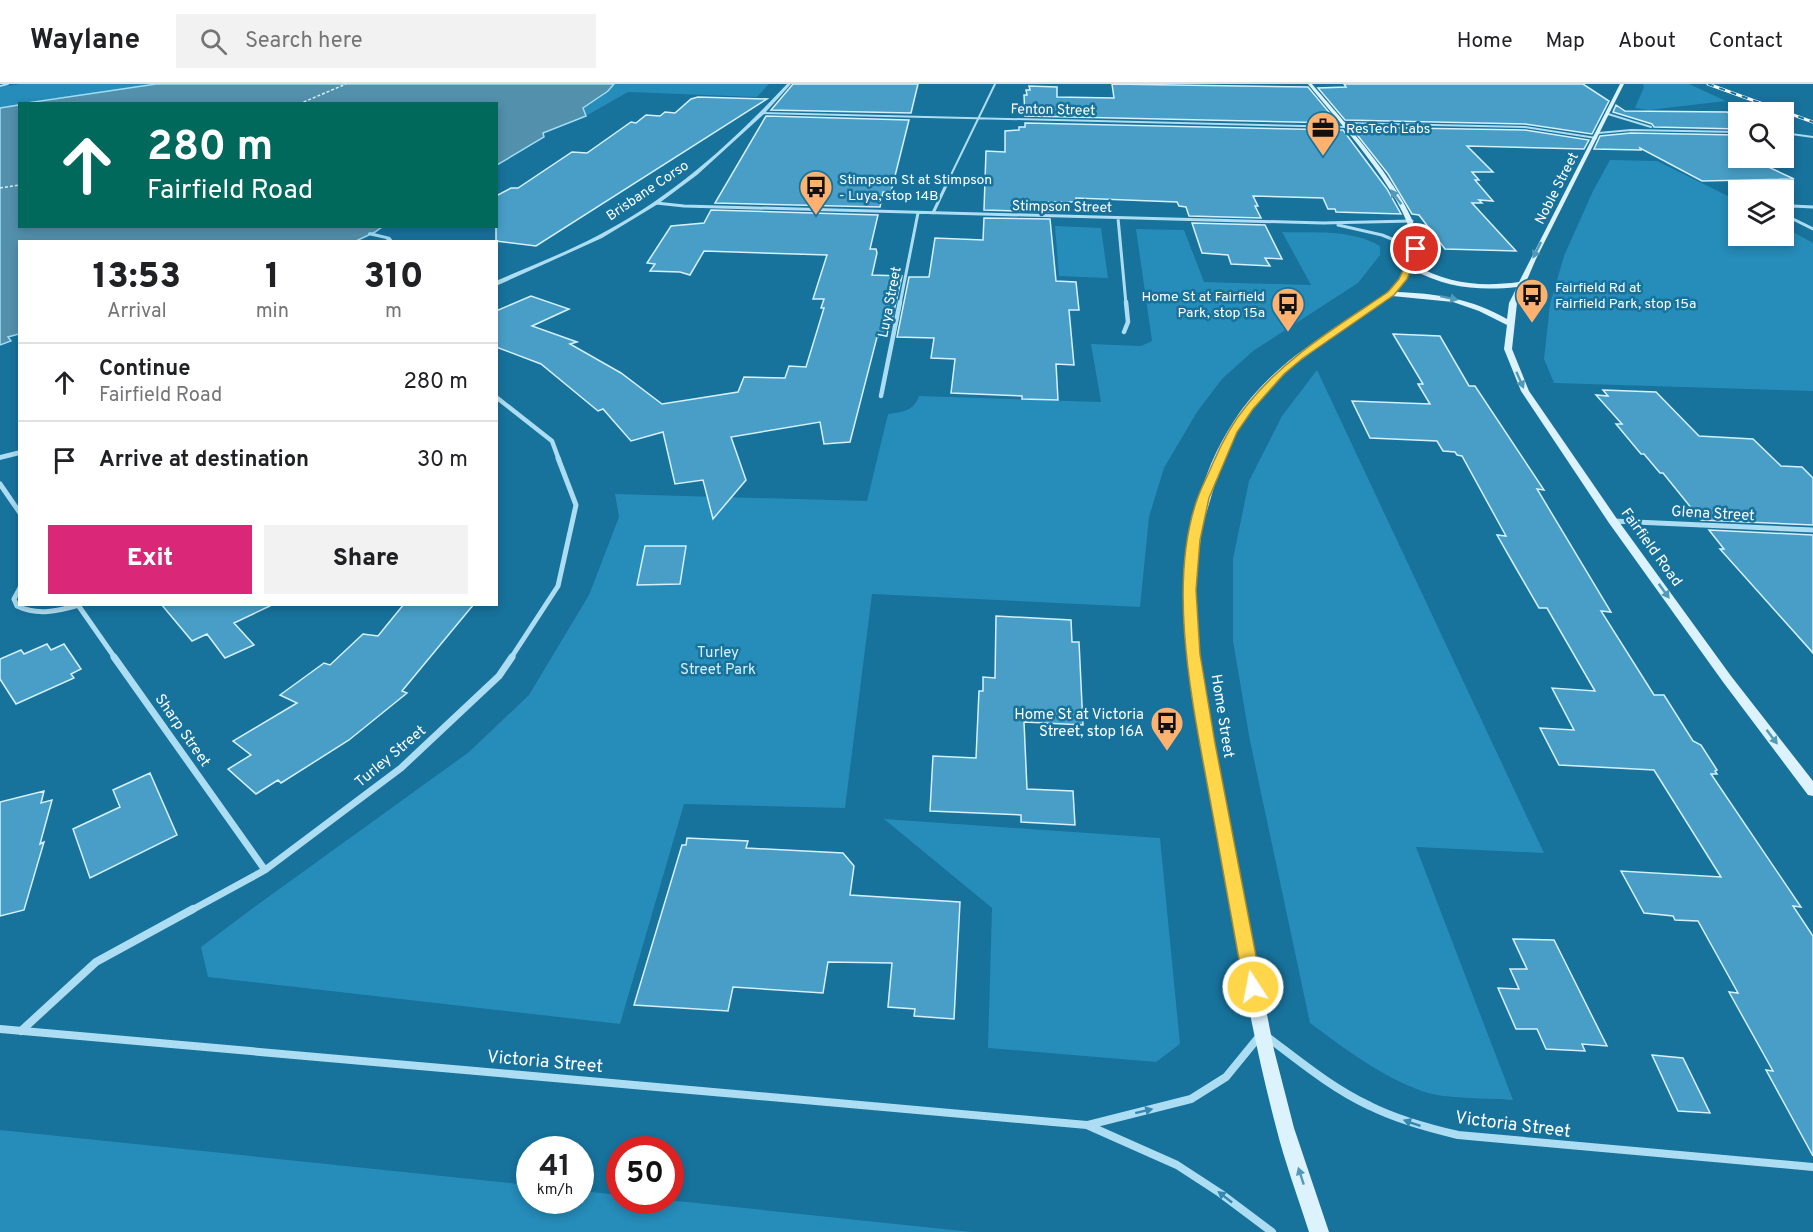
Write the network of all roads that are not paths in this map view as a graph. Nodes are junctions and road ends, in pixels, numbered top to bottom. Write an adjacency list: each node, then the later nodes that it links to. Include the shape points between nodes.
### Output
1 (8, 84): 6 (street)
2 (789, 84): 7 (street, Brisbane Corso)
3 (995, 84): 9 (street)
4 (1310, 84): 10 (main road)
5 (1622, 84): 8 (main road, Noble Street)
6 (0, 86)
7 (762, 113): 9 (street, Fenton Street); 16 (street, Brisbane Corso, via 695,174)
8 (1608, 114): 11 (street, Fenton Street); 14 (main road, Noble Street)
9 (978, 118): 10 (street, Fenton Street); 19 (street)
10 (1343, 125): 14 (street, Fenton Street, via 1525,127); 21 (main road, one-way to 10)
11 (1670, 130): 12 (street, Fenton Street); 14 (street, Fenton Street)
12 (1728, 132)
13 (1794, 134): 15 (street)
14 (1597, 135): 27 (main road, Noble Street, one-way to 27)
15 (1813, 137)
16 (656, 203): 18 (street, Stimpson Street); 26 (street, Brisbane Corso, via 594,241)
17 (1813, 207): 23 (street, via 1792,206 1785,210)
18 (918, 213): 19 (street, Stimpson Street); 32 (street, Luya Street)
19 (933, 213): 20 (street, Stimpson Street)
20 (1118, 218): 22 (street, Stimpson Street); 31 (street, via 1128,322)
21 (1412, 221): 22 (street, Stimpson Street); 24 (main road)
22 (1323, 223): 24 (street, Stimpson Street, via 1374,232)
23 (1813, 229)
24 (1416, 249): 25 (main road)
25 (1410, 266): 27 (main road, via 1461,286 1497,288); 28 (main road, Home Street)
26 (498, 283)
27 (1522, 284): 29 (main road, Noble Street)
28 (1391, 294): 30 (main road, one-way to 30, via 1444,297 1496,315); 47 (main road, Home Street, via 1300,356 1250,407 1232,432 1215,468 1203,498 1194,540 1190,590 1193,654)
29 (1513, 303): 30 (main road, Fairfield Road)
30 (1510, 324): 38 (main road, Fairfield Road, one-way to 38, via 1508,349 1525,391)
31 (1124, 332)
32 (881, 396)
33 (498, 399): 44 (street, Turley Street, via 552,441 576,505 558,585 499,676 401,768)
34 (18, 453): 35 (street)
35 (0, 458)
36 (0, 484): 37 (street)
37 (18, 510)
38 (1613, 521): 39 (street, Glena Street); 43 (main road, Fairfield Road, one-way to 43)
39 (1813, 530)
40 (18, 592): 41 (street, Sharp Street, via 16,606 25,611 39,613)
41 (74, 606)
42 (80, 606): 44 (street, Sharp Street)
43 (1813, 792)
44 (265, 870): 46 (street, Turley Street, via 96,962)
45 (0, 1029): 46 (street, Victoria Street)
46 (21, 1031): 48 (street, Victoria Street)
47 (1262, 1033): 48 (street, Victoria Street, one-way to 47, via 1191,1099 1226,1077); 49 (street, Victoria Street, one-way to 47, via 1469,1138 1429,1129 1383,1113 1333,1084); 51 (main road, Home Street, one-way to 47, via 1286,1129)
48 (1087, 1125): 50 (street, Victoria Street, one-way to 48, via 1177,1165)
49 (1813, 1167)
50 (1272, 1232)
51 (1319, 1232)

